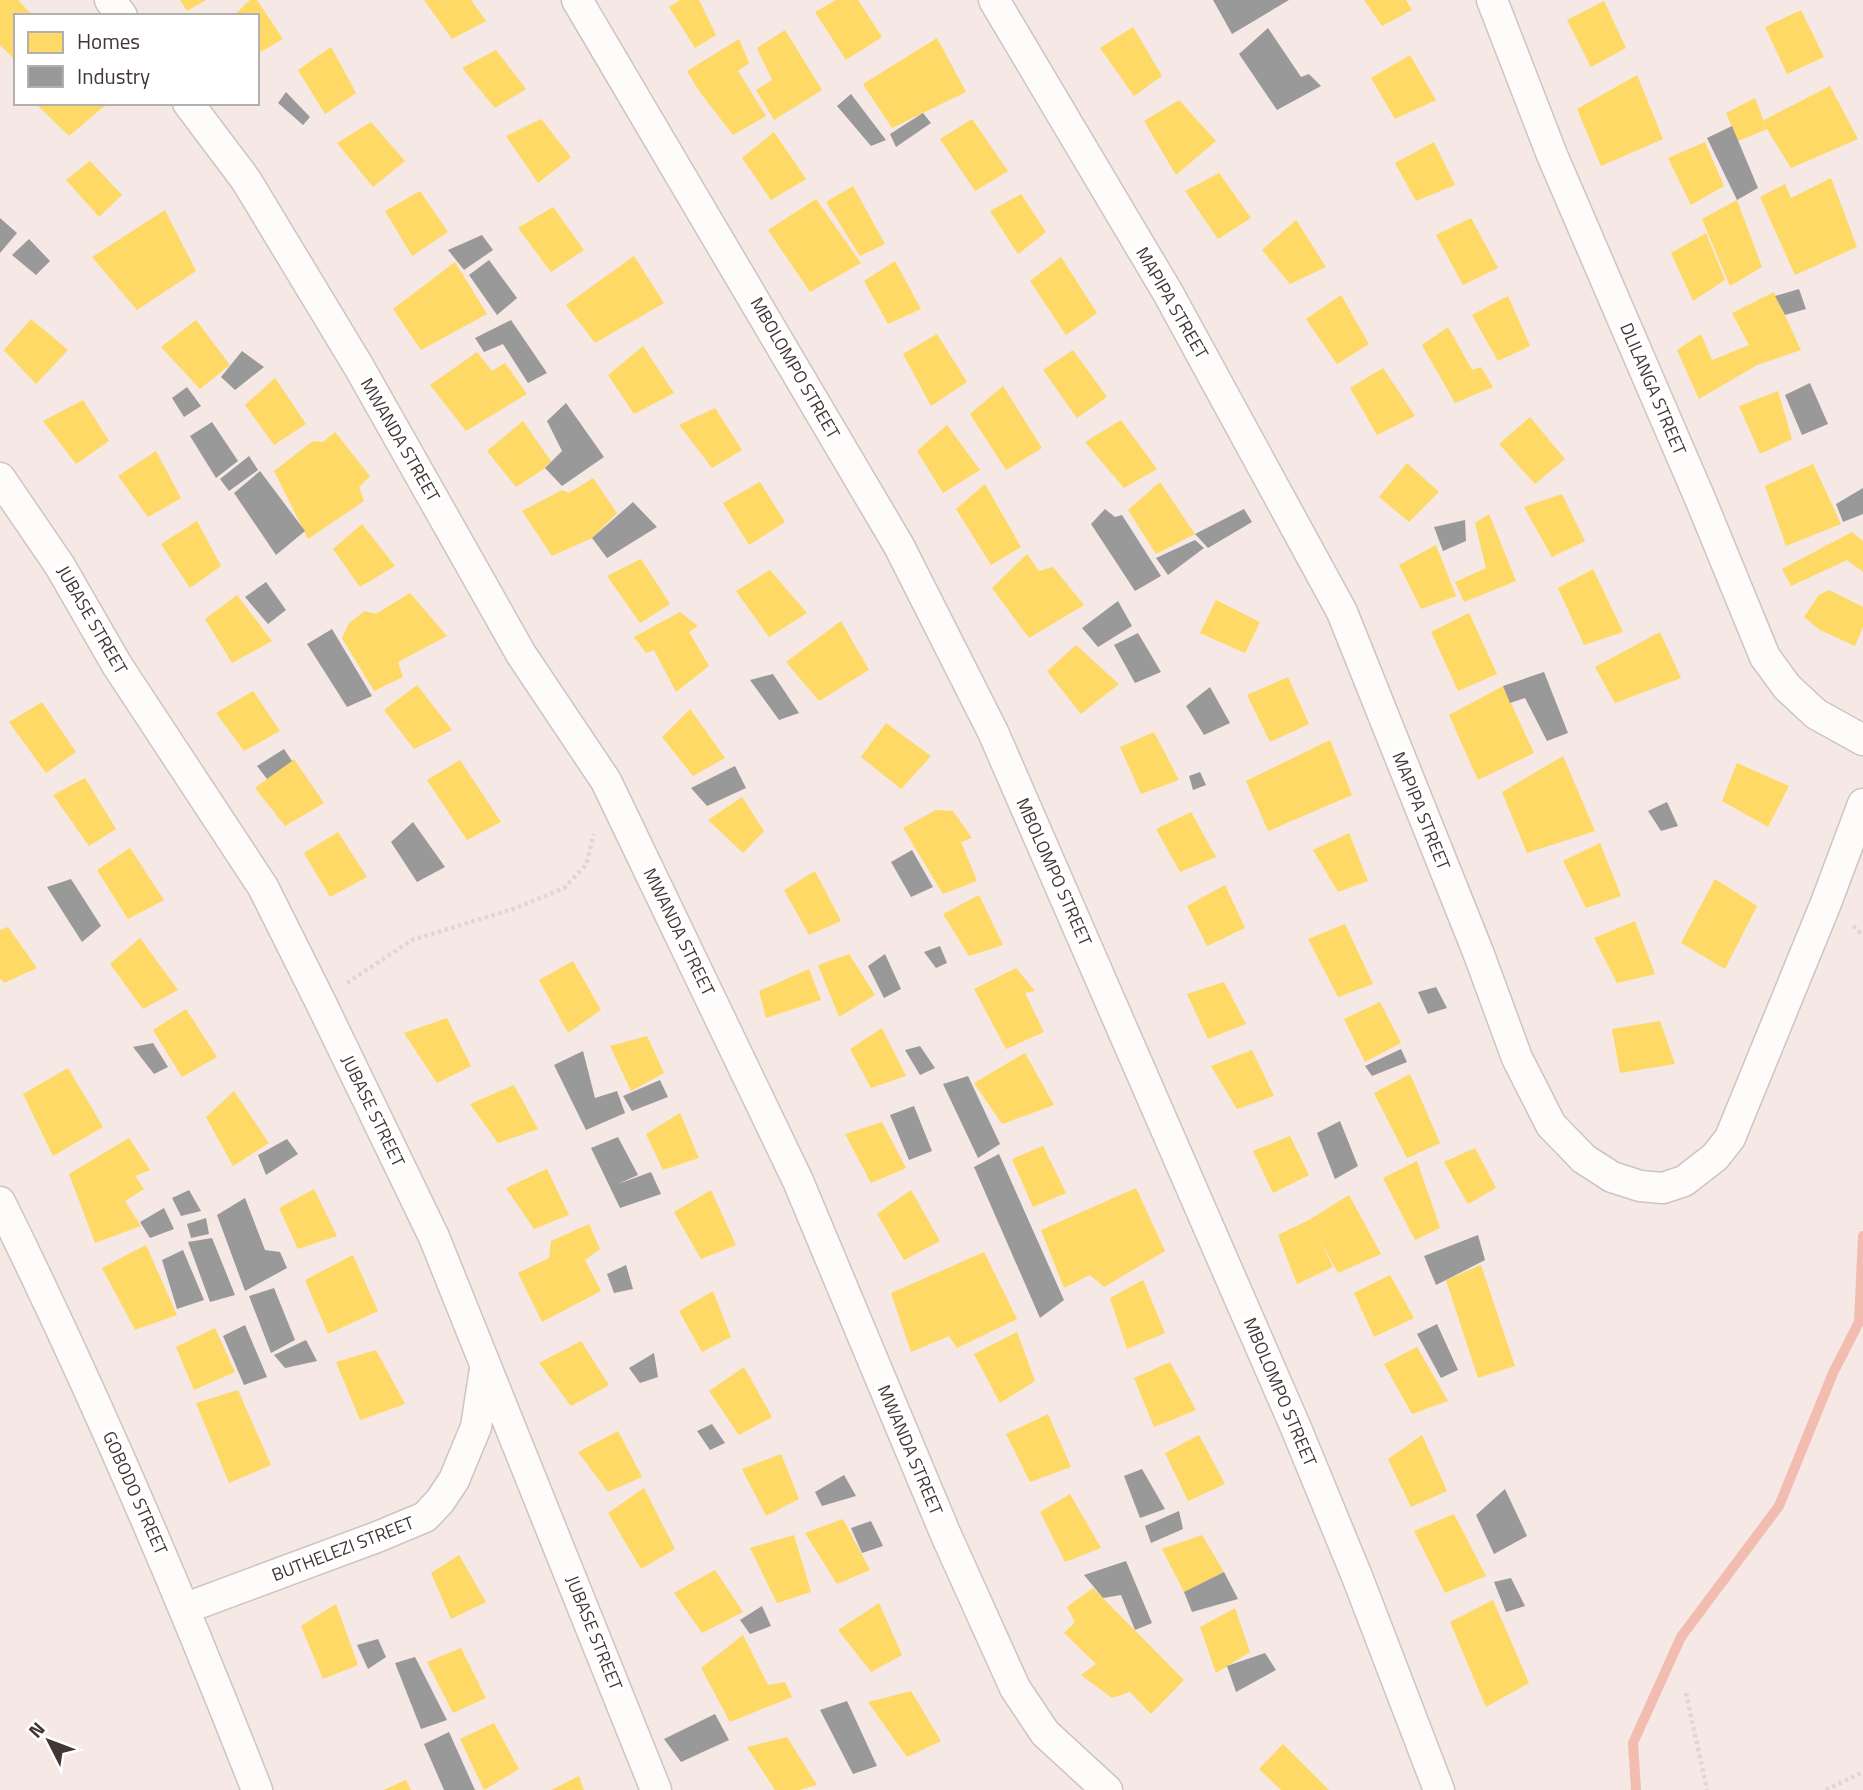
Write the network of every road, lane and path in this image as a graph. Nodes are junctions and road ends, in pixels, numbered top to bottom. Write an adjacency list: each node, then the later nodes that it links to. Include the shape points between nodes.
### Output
1 (577, 0): 18 (street, MBOLOMPO STREET, via 899,546 992,732 1296,1428)
2 (994, 0): 8 (street, MAPIPA STREET, via 1168,293 1342,612 1517,1058 1551,1125 1584,1159 1612,1177 1663,1188 1684,1181 1715,1157 1730,1138)
3 (1492, 0): 6 (street, DLILANGA STREET, via 1552,155 1765,657 1787,687 1816,714)
4 (190, 105): 7 (street, MWANDA STREET, via 246,180 521,654)
5 (0, 478): 9 (street, JUBASE STREET, via 61,566 117,665 263,887)
6 (1863, 740)
7 (606, 781): 9 (path, via 586,865 564,888 412,940); 17 (street, MWANDA STREET, via 798,1181 1015,1688 1045,1733)
8 (1863, 804)
9 (320, 1001): 11 (street, JUBASE STREET, via 434,1237)
10 (0, 1202): 12 (street, GOBODO STREET, via 53,1308)
11 (486, 1368): 12 (street, BUTHELEZI STREET, via 476,1427 454,1480 425,1517); 16 (street, JUBASE STREET)
12 (186, 1608): 15 (street, GOBODO STREET)
13 (1686, 1693): 19 (path)
14 (1863, 1772): 20 (path)
15 (257, 1790)
16 (656, 1790)
17 (1107, 1790)
18 (1439, 1790)
19 (1707, 1790)
20 (1826, 1790)

